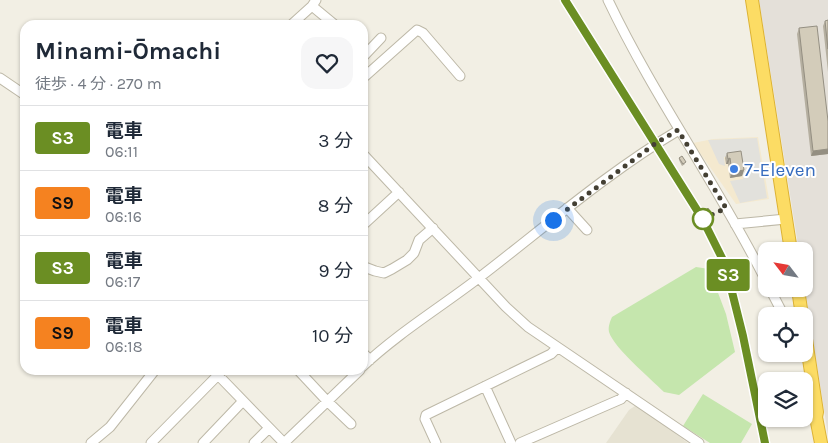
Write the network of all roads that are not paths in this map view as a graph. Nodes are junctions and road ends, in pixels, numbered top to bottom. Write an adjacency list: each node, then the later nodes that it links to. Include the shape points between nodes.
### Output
1 (608, 0): 13 (street)
2 (745, 0): 17 (highway)
3 (752, 0): 17 (highway)
4 (314, 3): 5 (street); 6 (street)
5 (296, 20)
6 (330, 20)
7 (381, 38): 8 (street)
8 (368, 51)
9 (368, 74): 10 (street, via 417,30)
10 (460, 76)
11 (0, 78): 12 (street)
12 (20, 92)
13 (678, 130): 16 (street); 19 (street)
14 (368, 160): 15 (street)
15 (399, 192): 18 (street); 20 (street)
16 (567, 208): 21 (street); 26 (street)
17 (782, 219): 19 (street); 22 (highway); 23 (highway)
18 (368, 220)
19 (735, 224): 24 (street)
20 (433, 228): 25 (street, via 419,240 407,260 384,273); 26 (street)
21 (587, 230)
22 (783, 242)
23 (788, 242)
24 (758, 267)
25 (368, 268)
26 (480, 278): 27 (street, via 506,307); 28 (street)
27 (557, 348): 36 (street, via 552,354); 37 (street)
28 (370, 360)
29 (803, 362): 40 (highway)
30 (809, 362): 40 (highway)
31 (151, 375): 43 (street, via 110,427)
32 (218, 375): 44 (street)
33 (222, 375): 38 (street)
34 (304, 375): 39 (street)
35 (355, 375): 39 (street)
36 (485, 386): 48 (street, via 425,416); 49 (street)
37 (626, 393): 50 (street, via 622,399); 51 (street)
38 (243, 401): 42 (street); 45 (street)
39 (327, 401): 41 (street); 47 (street)
40 (816, 417): 52 (highway)
41 (351, 424)
42 (269, 428): 46 (street); 47 (street)
43 (91, 443)
44 (150, 443)
45 (204, 443)
46 (254, 443)
47 (284, 443)
48 (436, 443)
49 (511, 443)
50 (520, 443)
51 (699, 443)
52 (821, 443)

